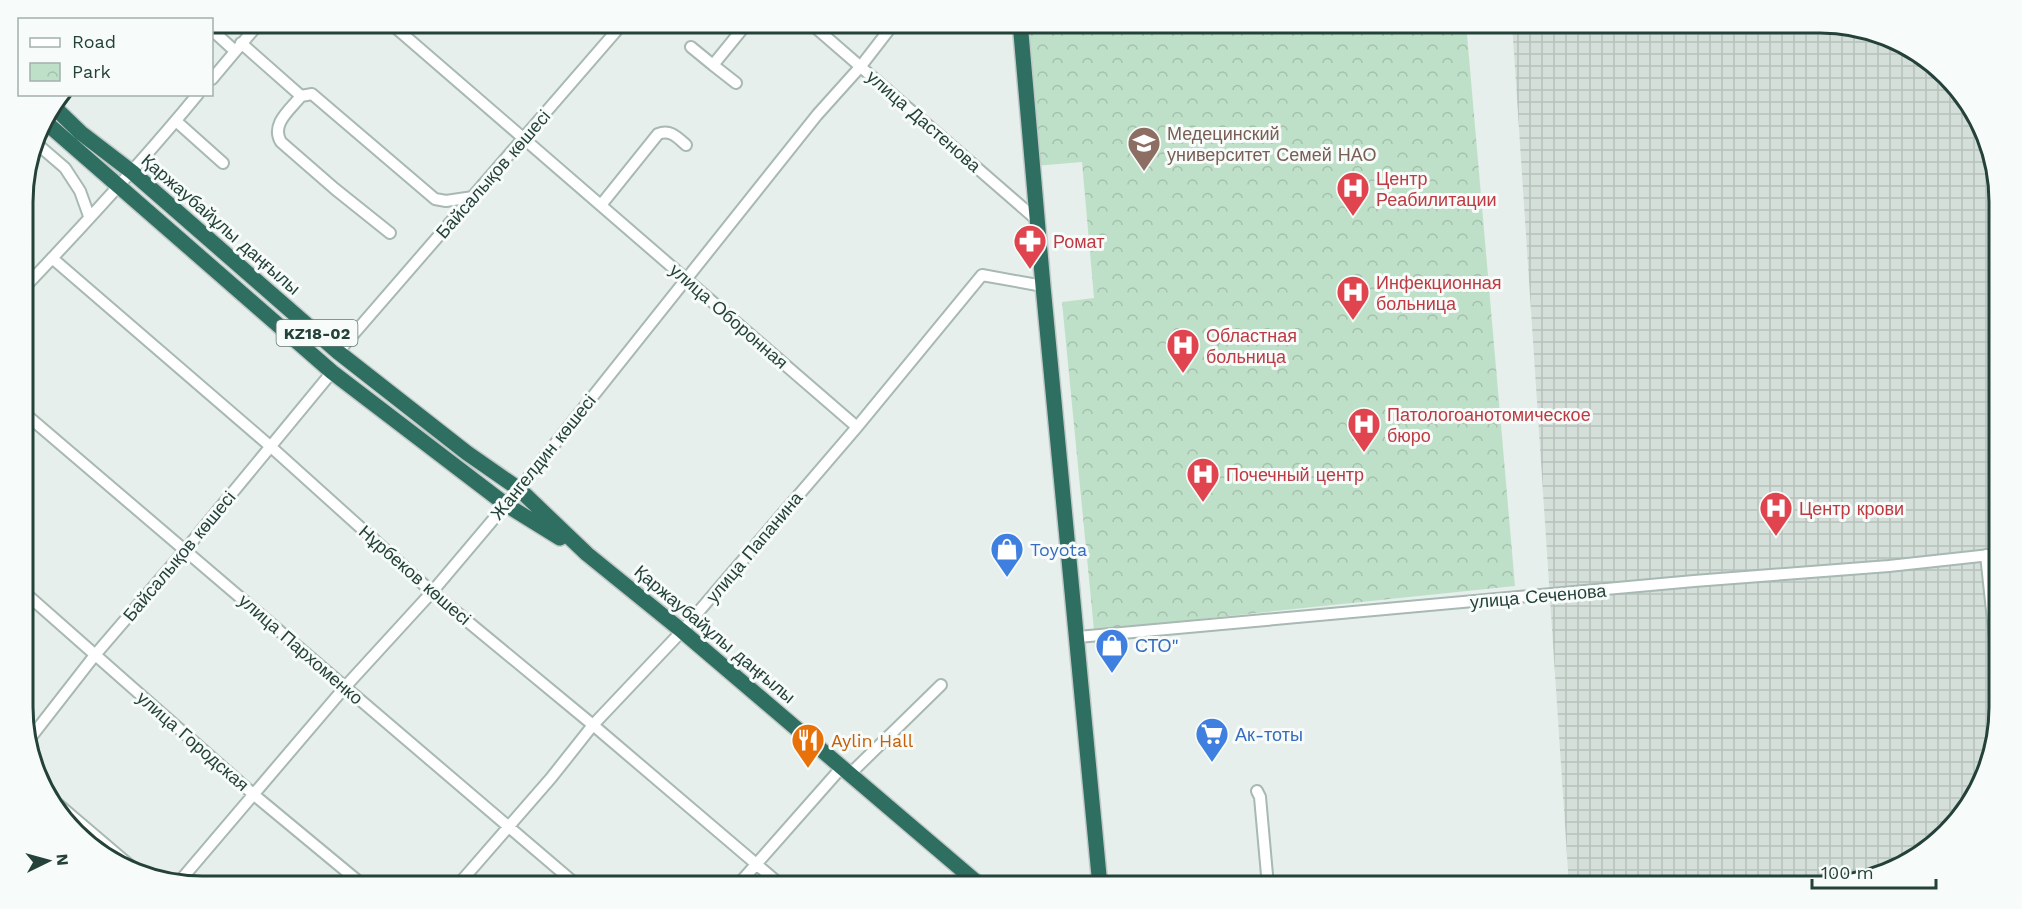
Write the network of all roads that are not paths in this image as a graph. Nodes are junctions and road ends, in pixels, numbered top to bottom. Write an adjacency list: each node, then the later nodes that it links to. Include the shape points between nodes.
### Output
1 (217, 33): 9 (street)
2 (250, 33): 9 (street)
3 (402, 33): 20 (street, улица Оборонная)
4 (615, 33): 20 (street, Байсалықов көшесі)
5 (739, 33): 11 (street)
6 (822, 33): 12 (street, улица Дастенова)
7 (886, 33): 12 (street, Жангелдин көшесі)
8 (1021, 33): 29 (highway)
9 (238, 47): 13 (street); 16 (street)
10 (691, 47): 11 (street)
11 (713, 65): 14 (street)
12 (861, 66): 29 (street, улица Дастенова); 33 (street, Жангелдин көшесі)
13 (213, 78)
14 (736, 83)
15 (196, 96): 18 (street)
16 (302, 96): 26 (street, via 312,94 435,199); 30 (street, via 278,125 277,135)
17 (59, 112): 24 (highway, Қаржаубайұлы даңғылы / KZ18-02)
18 (176, 121): 23 (street); 24 (street)
19 (51, 127): 25 (highway, Қаржаубайұлы даңғылы / KZ18-02)
20 (524, 139): 26 (street, Байсалықов көшесі); 27 (street, улица Оборонная)
21 (686, 145): 27 (street, via 672,133 658,134)
22 (42, 148): 28 (street, via 65,168 80,191)
23 (223, 163)
24 (132, 172): 25 (street); 35 (highway, Қаржаубайұлы даңғылы / KZ18-02)
25 (119, 188): 28 (street); 36 (highway, Қаржаубайұлы даңғылы / KZ18-02)
26 (474, 197): 35 (street, Байсалықов көшесі)
27 (601, 205): 33 (street, улица Оборонная)
28 (89, 216): 31 (street)
29 (1036, 220): 34 (highway)
30 (390, 233)
31 (52, 258): 32 (street); 39 (street, Нұрбеков көшесі)
32 (33, 278)
33 (686, 279): 38 (street, улица Оборонная); 40 (street, Жангелдин көшесі)
34 (1042, 286): 38 (street, улица Папанина, via 982,275); 50 (highway)
35 (338, 351): 40 (highway, Қаржаубайұлы даңғылы / KZ18-02)
36 (332, 372): 39 (street, Байсалықов көшесі); 41 (highway, Қаржаубайұлы даңғылы / KZ18-02)
37 (33, 420): 42 (street, улица Пархоменко)
38 (856, 427): 49 (street, улица Папанина)
39 (270, 446): 42 (street, Байсалықов көшесі); 47 (street, Нұрбеков көшесі)
40 (519, 489): 41 (street, Жангелдин көшесі); 43 (highway, Қаржаубайұлы даңғылы / KZ18-02)
41 (505, 504): 43 (highway, Қаржаубайұлы даңғылы / KZ18-02); 47 (street, Жангелдин көшесі)
42 (186, 549): 51 (street, Байсалықов көшесі); 53 (street, улица Пархоменко)
43 (587, 554): 49 (highway, Қаржаубайұлы даңғылы / KZ18-02)
44 (1986, 555): 45 (street, улица Сеченова); 46 (street); 50 (street, улица Сеченова)
45 (1989, 555)
46 (1989, 583)
47 (432, 592): 53 (street, Жангелдин көшесі); 54 (street, Нұрбеков көшесі)
48 (33, 600): 51 (street, улица Городская)
49 (682, 631): 54 (street, улица Папанина); 56 (highway, Қаржаубайұлы даңғылы / KZ18-02)
50 (1078, 637): 70 (highway)
51 (95, 655): 55 (street, Байсалықов көшесі); 58 (street, улица Городская)
52 (941, 685): 56 (street)
53 (345, 687): 58 (street, Жангелдин көшесі); 60 (street, улица Пархоменко)
54 (593, 725): 60 (street, улица Папанина); 62 (street, Нұрбеков көшесі)
55 (35, 732)
56 (846, 770): 62 (street); 69 (highway, Қаржаубайұлы даңғылы / KZ18-02)
57 (1257, 791): 71 (street)
58 (253, 794): 63 (street, Жангелдин көшесі); 64 (street, улица Городская)
59 (75, 819): 61 (street)
60 (507, 827): 65 (street, улица Папанина); 66 (street, улица Пархоменко)
61 (109, 848)
62 (756, 864): 67 (street); 68 (street, Нұрбеков көшесі)
63 (185, 875)
64 (352, 876)
65 (465, 876)
66 (566, 876)
67 (746, 876)
68 (770, 876)
69 (969, 876)
70 (1099, 876)
71 (1267, 876)

